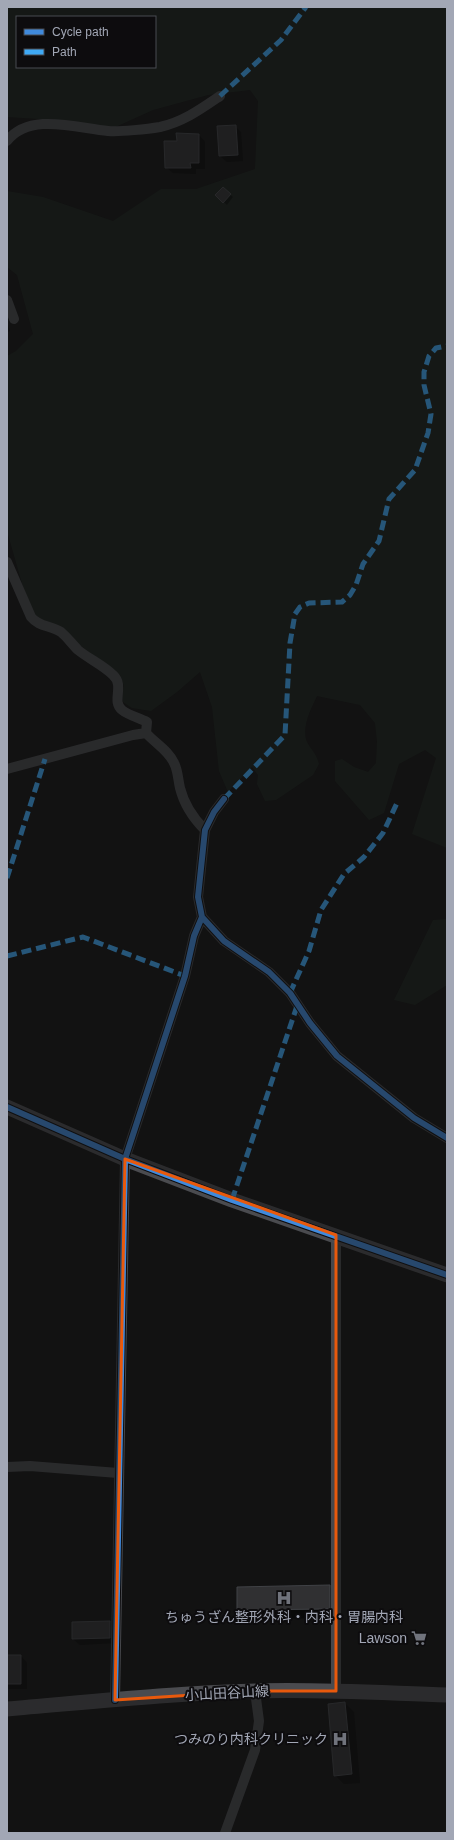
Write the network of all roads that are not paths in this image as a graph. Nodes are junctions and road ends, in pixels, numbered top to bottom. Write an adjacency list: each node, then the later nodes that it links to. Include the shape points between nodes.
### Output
1 (220, 96): 2 (street, via 193,115 160,127 109,132 41,124 23,128)
2 (7, 141)
3 (7, 300): 4 (street)
4 (14, 319)
5 (7, 562): 6 (street, via 31,617 36,623 62,633 79,650 118,680 118,702 121,709 147,722)
6 (146, 734): 7 (street, via 133,735); 9 (street, via 175,763 186,806)
7 (7, 769)
8 (224, 799): 9 (street)
9 (205, 830): 10 (street, via 198,897)
10 (202, 917): 12 (street, via 224,941 269,972 293,996 310,1023 337,1056 414,1118); 13 (street)
11 (7, 1106): 13 (street)
12 (447, 1138)
13 (125, 1159): 14 (street, via 232,1200); 17 (street)
14 (336, 1235): 15 (street); 19 (street)
15 (447, 1275)
16 (7, 1467): 17 (street, via 30,1466)
17 (118, 1473): 21 (street)
18 (255, 1691): 19 (street, 小山田谷山線); 21 (street, 小山田谷山線); 23 (street, via 259,1721 255,1750)
19 (336, 1691): 20 (street, 小山田谷山線)
20 (447, 1695)
21 (115, 1700): 22 (street, 小山田谷山線)
22 (7, 1709)
23 (225, 1833)

